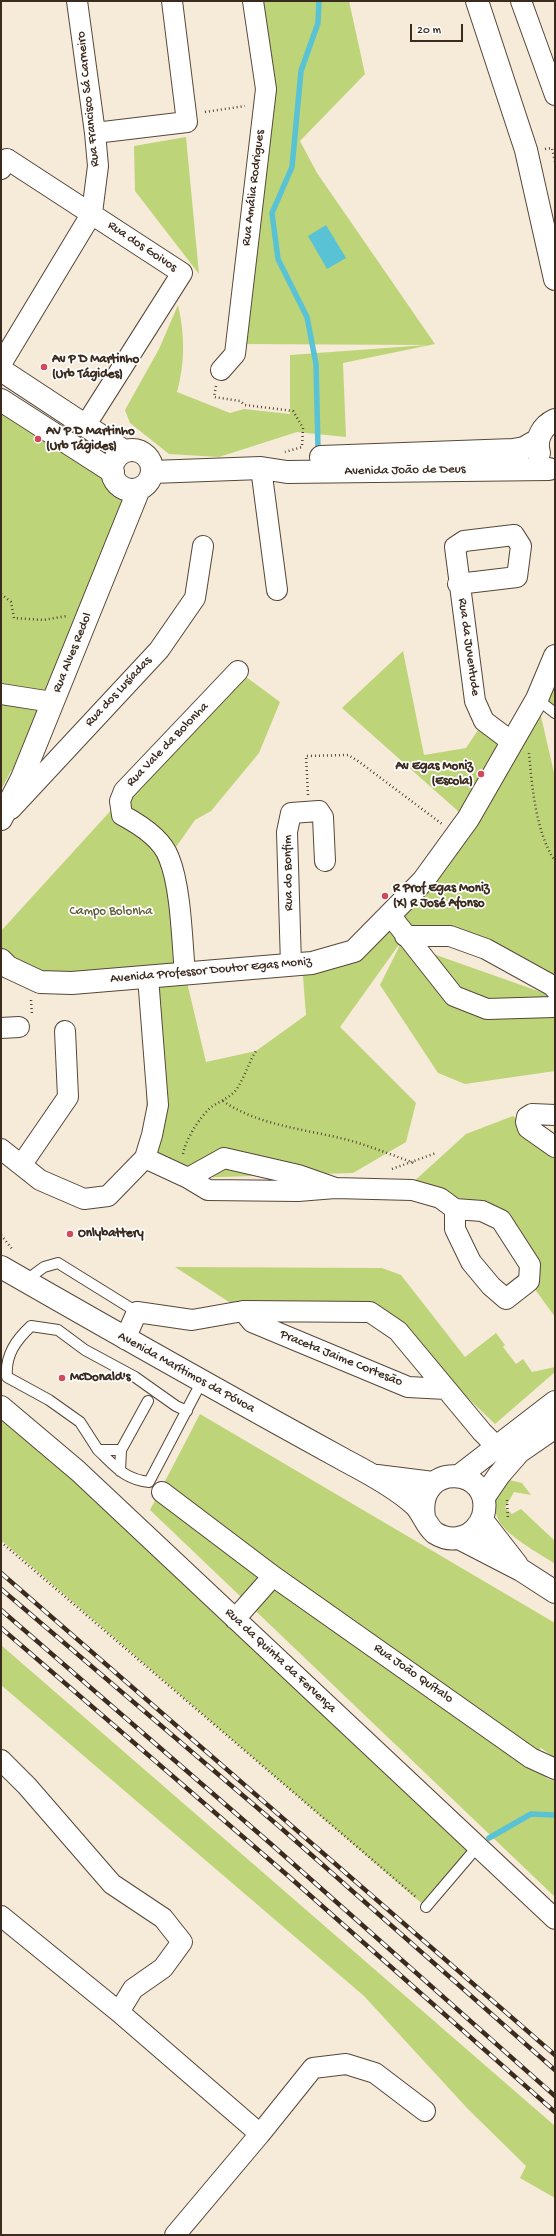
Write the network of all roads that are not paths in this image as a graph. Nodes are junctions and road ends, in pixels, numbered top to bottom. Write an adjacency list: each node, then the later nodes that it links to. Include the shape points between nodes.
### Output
1 (77, 1): 7 (street, Rua Francisco Sá Carneiro)
2 (172, 1): 7 (street, via 187,122)
3 (253, 1): 13 (street, Rua Amália Rodrigues, via 266,89 235,354)
4 (477, 1): 10 (street, via 526,150)
5 (521, 1): 6 (street)
6 (555, 95)
7 (95, 133): 9 (street, Rua Francisco Sá Carneiro, via 98,166)
8 (1, 168): 9 (street, via 7,159)
9 (92, 213): 11 (street, Rua Francisco Sá Carneiro); 16 (street, Rua dos Goivos, via 182,273)
10 (555, 279)
11 (1, 364)
12 (1, 370): 16 (street)
13 (220, 370)
14 (1, 400): 21 (street)
15 (555, 420): 17 (street, via 546,426)
16 (85, 426): 18 (street)
17 (538, 440): 19 (street, Avenida João de Deus, via 524,448 513,450 286,458); 20 (street, via 539,456)
18 (124, 451): 21 (street, via 115,460); 22 (street, via 136,450 150,460)
19 (261, 468): 20 (street, Avenida João de Deus, via 287,472); 22 (street, Avenida João de Deus); 25 (street)
20 (552, 470)
21 (112, 472): 22 (street, via 117,483 127,489)
22 (146, 481): 30 (street, Rua Alves Redol)
23 (203, 546): 33 (street, Rua dos Lusíadas, via 195,598 159,650)
24 (458, 584): 32 (street, Rua da Juventude, via 475,701 484,721)
25 (277, 590)
26 (555, 656): 29 (street, Avenida Professor Doutor Egas Moniz)
27 (238, 671): 39 (street, Rua Vale da Bolonha, via 124,791 120,801 122,815 140,825 159,842 169,857 176,885)
28 (1, 694): 30 (street)
29 (537, 699): 31 (lane); 32 (street, Avenida Professor Doutor Egas Moniz)
30 (52, 702): 33 (street, Rua Alves Redol, via 22,778)
31 (555, 713)
32 (520, 745): 35 (street, Avenida Professor Doutor Egas Moniz, via 423,881)
33 (2, 818)
34 (325, 862): 38 (street, Rua do Bonfim, via 323,816 319,812 292,813 287,832)
35 (390, 915): 36 (street); 38 (street, Avenida Professor Doutor Egas Moniz, via 354,951 312,963)
36 (406, 936): 41 (street, via 450,936 486,949); 42 (street, via 454,996 487,1009 553,1008)
37 (1, 960): 40 (street, Avenida Professor Doutor Egas Moniz, via 8,967 40,982 72,983)
38 (291, 965): 39 (street, Avenida Professor Doutor Egas Moniz)
39 (185, 974): 40 (street, Avenida Professor Doutor Egas Moniz)
40 (148, 977): 47 (street, via 158,1105)
41 (555, 989)
42 (555, 1004)
43 (65, 1031): 48 (street, via 68,1097)
44 (555, 1115): 45 (street, via 532,1114 527,1117 526,1122 528,1128)
45 (555, 1147)
46 (1, 1149): 48 (street)
47 (145, 1158): 48 (street, via 108,1196 84,1199 40,1180); 49 (street)
48 (22, 1164)
49 (188, 1178): 50 (street, via 208,1190 298,1191); 50 (street, via 224,1158 298,1175)
50 (335, 1188): 51 (street, via 412,1190 440,1198)
51 (455, 1209): 51 (street, via 455,1229 471,1262 506,1299 528,1281 530,1265 500,1220 482,1211)
52 (1, 1267): 53 (street, Avenida Marítimos da Póvoa)
53 (25, 1281): 55 (lane, via 44,1267 58,1263); 56 (street, Avenida Marítimos da Póvoa)
54 (243, 1311): 55 (street, Praceta Jaime Cortesão, via 192,1320); 58 (street, Praceta Jaime Cortesão, via 252,1322 408,1387); 58 (street, Praceta Jaime Cortesão, via 370,1312 398,1331)
55 (137, 1312): 56 (street)
56 (125, 1339): 57 (street, Avenida Marítimos da Póvoa)
57 (202, 1382): 62 (lane); 68 (street, Avenida Marítimos da Póvoa)
58 (446, 1389): 64 (street, Praceta Jaime Cortesão)
59 (148, 1401): 66 (lane)
60 (555, 1402): 64 (street)
61 (1, 1406): 79 (street, Rua da Quinta da Fervença, via 78,1472)
62 (187, 1411): 65 (lane, via 135,1377 85,1350 58,1330 31,1326 17,1339 6,1364 7,1377 49,1400 80,1422); 67 (lane, via 149,1482 134,1480)
63 (555, 1427): 72 (street, via 519,1452)
64 (497, 1447): 69 (street)
65 (98, 1450): 66 (lane); 67 (lane)
66 (122, 1450): 67 (lane)
67 (120, 1471)
68 (373, 1475): 70 (street, Avenida Marítimos da Póvoa); 73 (street, Avenida Marítimos da Póvoa, via 415,1505)
69 (459, 1476): 70 (street, Avenida Marítimos da Póvoa, via 442,1478); 72 (street, via 474,1484)
70 (433, 1483): 73 (street, via 424,1496)
71 (162, 1492): 77 (street, Rua João Quítalo)
72 (484, 1497): 74 (street)
73 (424, 1516): 75 (street, Avenida Marítimos da Póvoa, via 428,1526 436,1533 444,1537)
74 (482, 1520): 75 (street, via 473,1532); 76 (street, Avenida Marítimos da Póvoa)
75 (459, 1538): 76 (street, Avenida Marítimos da Póvoa)
76 (521, 1570): 78 (street, Avenida Marítimos da Póvoa)
77 (274, 1576): 79 (street); 81 (street, Rua João Quítalo, via 531,1758)
78 (555, 1592)
79 (235, 1619): 82 (street, Rua da Quinta da Fervença)
80 (1, 1760): 86 (street, via 112,1884 163,1918 182,1942 163,1968 134,1989)
81 (555, 1769)
82 (478, 1846): 83 (lane); 85 (street, Rua da Quinta da Fervença)
83 (426, 1906)
84 (1, 1916): 86 (street)
85 (555, 1918)
86 (119, 2012): 88 (street)
87 (425, 2111): 88 (street, via 375,2073 346,2064 313,2068)
88 (260, 2134): 89 (street)
89 (175, 2235)

